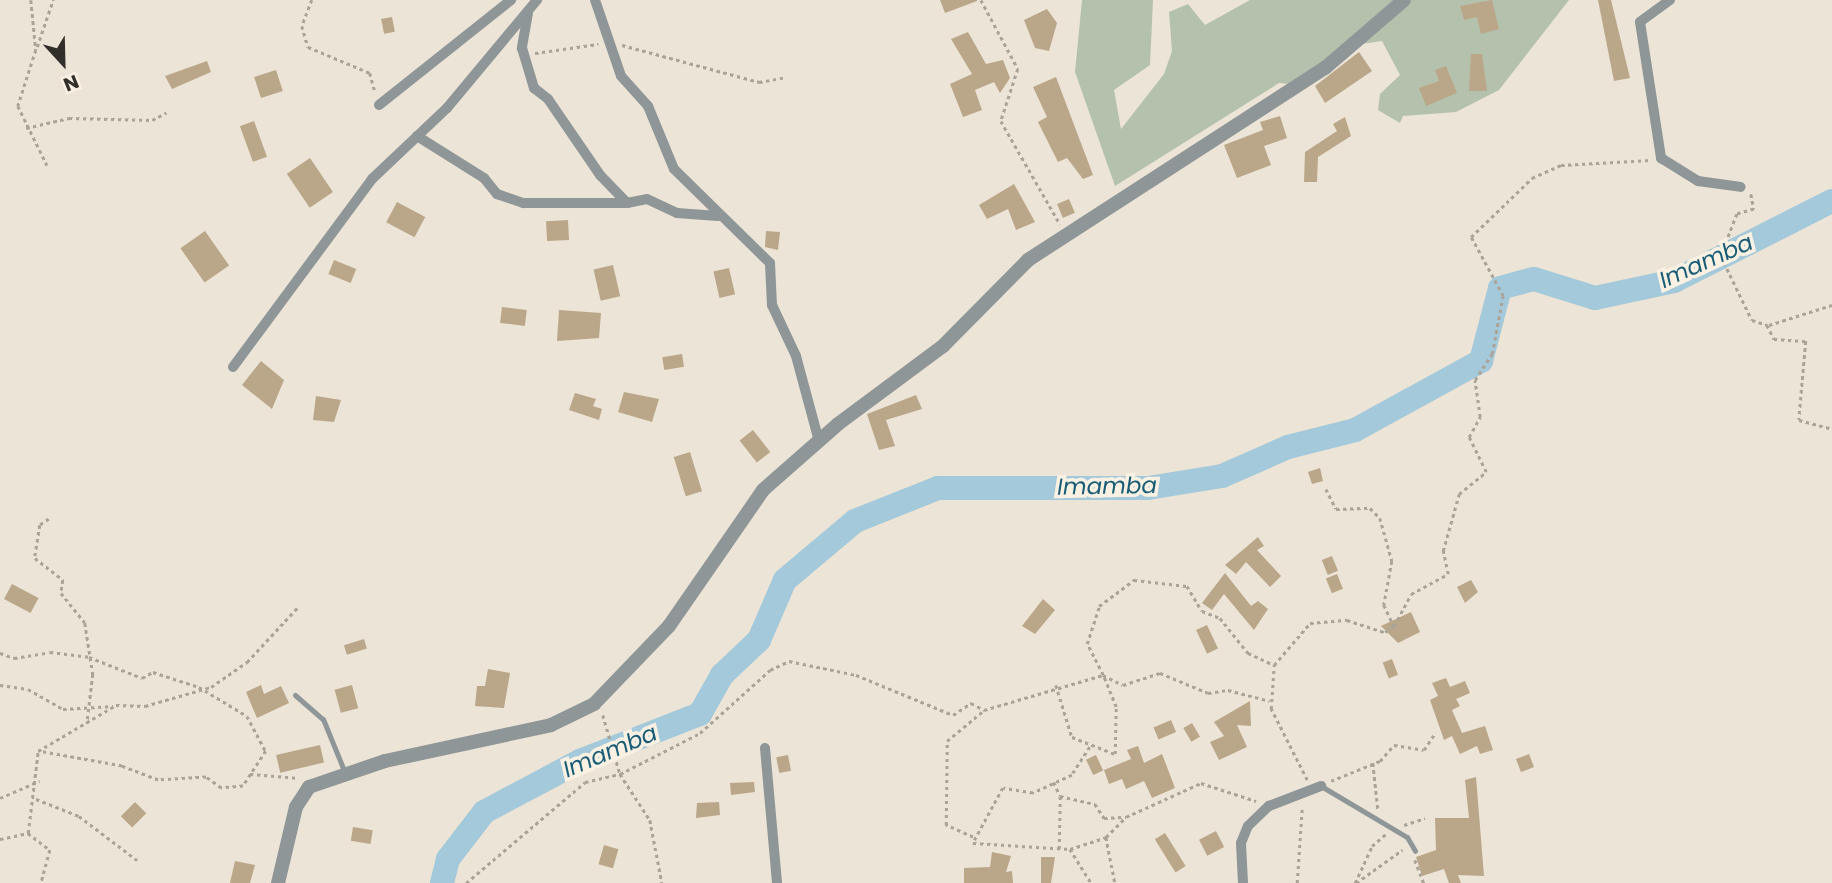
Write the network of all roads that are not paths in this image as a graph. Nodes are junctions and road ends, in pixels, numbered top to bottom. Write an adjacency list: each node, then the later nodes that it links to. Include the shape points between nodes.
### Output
1 (511, 0): 7 (street)
2 (537, 0): 6 (street)
3 (596, 0): 11 (street, via 621,76 648,106 674,169)
4 (1404, 0): 13 (street, via 1325,68 1028,260 943,346)
5 (1670, 0): 9 (street, via 1640,22 1661,158 1698,181)
6 (528, 10): 8 (street); 10 (street, via 523,55 534,88)
7 (379, 105)
8 (417, 136): 10 (street, via 484,178 497,194 523,203); 12 (street, via 372,179)
9 (1741, 187)
10 (626, 203): 11 (street, via 647,199 677,213)
11 (718, 216): 13 (street, via 771,263 772,305 796,356)
12 (233, 367)
13 (819, 441): 16 (street, via 763,490 669,626 594,704 551,725)
14 (295, 695): 16 (lane, via 323,719)
15 (765, 748): 20 (street)
16 (345, 772): 19 (street, via 309,786 296,807)
17 (1312, 789): 18 (lane, via 1382,825); 21 (street, via 1269,806 1241,843)
18 (1415, 851)
19 (278, 883)
20 (777, 883)
21 (1243, 883)

